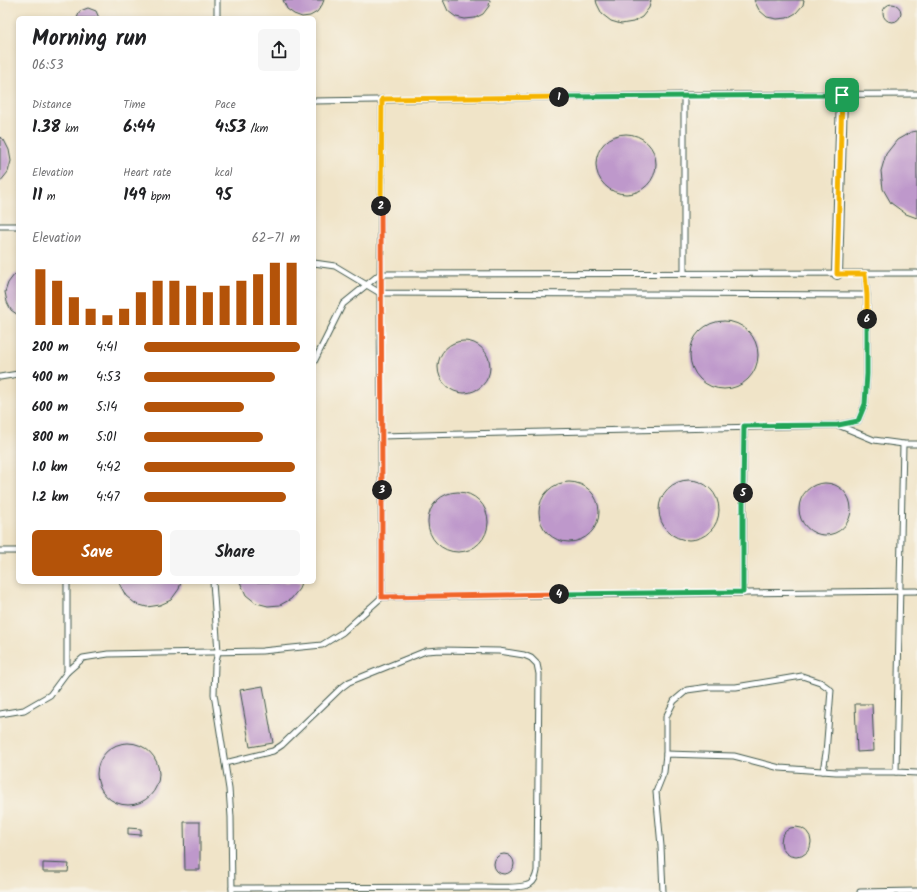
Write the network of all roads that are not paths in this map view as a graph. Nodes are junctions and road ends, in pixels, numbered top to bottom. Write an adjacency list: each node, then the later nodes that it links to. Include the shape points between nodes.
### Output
1 (217, 0): 2 (lane)
2 (216, 16)
3 (917, 94): 5 (lane)
4 (684, 95): 5 (lane); 6 (lane); 11 (lane)
5 (842, 95): 14 (street)
6 (382, 99): 7 (lane); 13 (lane)
7 (316, 101)
8 (0, 226): 9 (lane)
9 (16, 226)
10 (316, 263): 16 (lane, via 335,266)
11 (684, 273): 13 (lane); 14 (lane)
12 (917, 273): 15 (lane)
13 (380, 274): 16 (lane); 17 (lane)
14 (837, 274): 15 (lane)
15 (865, 274): 18 (lane)
16 (366, 285): 17 (lane); 19 (lane, via 343,304)
17 (380, 293): 18 (lane); 24 (lane)
18 (867, 295): 22 (lane, via 865,404 858,421)
19 (316, 358)
20 (16, 374): 21 (lane)
21 (0, 377)
22 (838, 425): 23 (lane); 25 (lane, via 874,440)
23 (744, 426): 24 (lane); 33 (lane)
24 (381, 436): 34 (lane)
25 (903, 444): 26 (lane); 31 (lane)
26 (917, 444)
27 (0, 551): 28 (lane)
28 (16, 551)
29 (67, 584): 36 (lane)
30 (213, 584): 35 (lane)
31 (900, 591): 32 (lane); 33 (lane); 41 (lane)
32 (917, 591)
33 (743, 592): 34 (lane)
34 (382, 597): 35 (lane, via 343,632 322,645)
35 (218, 652): 36 (lane, via 108,654 83,658); 39 (lane, via 214,694)
36 (66, 672): 37 (lane, via 50,695 24,710)
37 (0, 714)
38 (666, 754): 40 (lane, via 734,756 780,768); 40 (lane, via 666,717 674,701 687,690 736,687 802,676 820,682 831,690); 45 (lane, via 664,772 656,792)
39 (225, 763): 43 (lane, via 231,817); 43 (lane, via 273,751 349,682 426,651 499,651 524,655 537,664 537,871 536,878 529,884 486,887)
40 (823, 771): 41 (lane)
41 (896, 772): 42 (lane)
42 (917, 773)
43 (232, 890)
44 (917, 891): 46 (lane)
45 (663, 892)
46 (860, 892)

